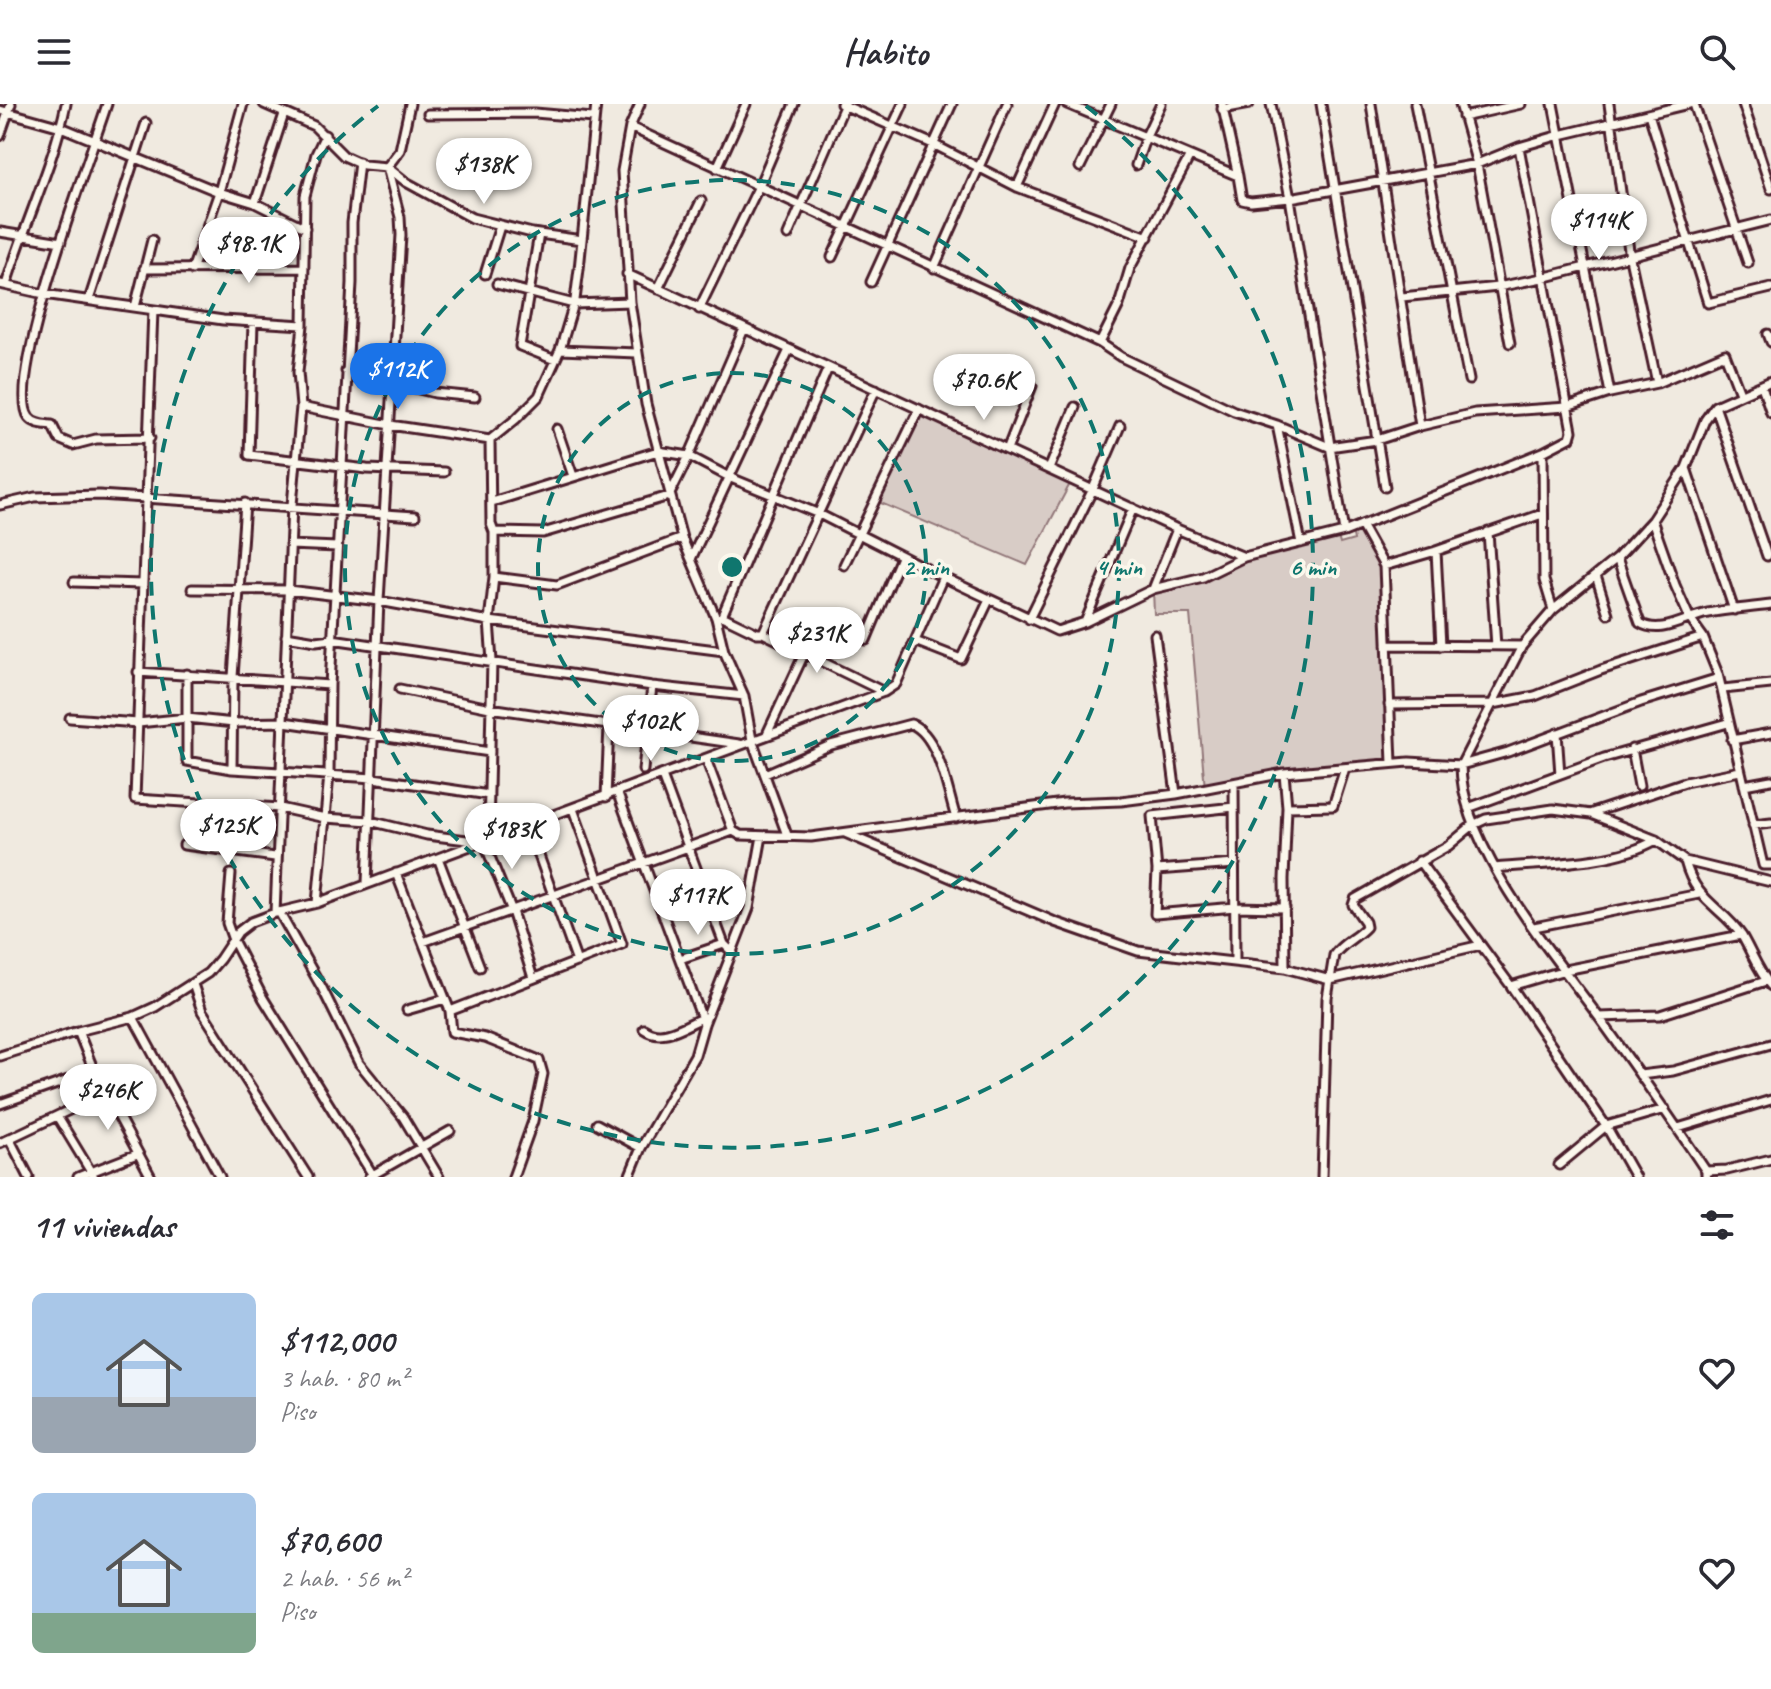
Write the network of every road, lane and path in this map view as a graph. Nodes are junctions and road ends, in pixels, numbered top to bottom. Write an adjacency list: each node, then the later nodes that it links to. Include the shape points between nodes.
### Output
1 (66, 104): 40 (street)
2 (107, 104): 47 (street)
3 (243, 104): 68 (street)
4 (264, 104): 32 (street)
5 (410, 104): 58 (street, via 400,150)
6 (596, 104): 36 (street)
7 (640, 104): 41 (street)
8 (746, 104): 60 (street)
9 (794, 104): 64 (street)
10 (903, 104): 42 (street)
11 (952, 104): 48 (street)
12 (1007, 104): 57 (street)
13 (1055, 104): 65 (street)
14 (1067, 104): 37 (street)
15 (1111, 104): 37 (street)
16 (1161, 104): 46 (street)
17 (1249, 104): 29 (street)
18 (1271, 104): 69 (street)
19 (1321, 104): 66 (street)
20 (1371, 104): 63 (street)
21 (1415, 104): 61 (street)
22 (1460, 104): 35 (street)
23 (1521, 104): 35 (street)
24 (1553, 104): 44 (street)
25 (1609, 104): 39 (street)
26 (1691, 104): 34 (street); 77 (street)
27 (1743, 104): 51 (street)
28 (843, 105): 42 (street); 72 (street)
29 (1222, 106): 62 (street)
30 (6, 109): 40 (street); 45 (street)
31 (461, 109): 33 (street); 36 (street)
32 (284, 114): 43 (street); 71 (street)
33 (428, 114)
34 (1649, 114): 39 (street); 86 (street)
35 (1463, 117): 55 (street)
36 (593, 118): 84 (street)
37 (1103, 121): 46 (street); 59 (street)
38 (146, 123): 52 (street)
39 (1612, 124): 44 (street); 89 (street)
40 (61, 127): 47 (street); 79 (street)
41 (630, 127): 60 (street); 97 (street, via 622,171)
42 (893, 128): 48 (street); 75 (street)
43 (325, 135): 54 (street, via 344,156); 76 (street, via 305,196)
44 (1560, 135): 49 (street); 94 (street)
45 (0, 136)
46 (1146, 136): 53 (street); 56 (street)
47 (95, 142): 52 (street); 85 (street)
48 (933, 144): 57 (street); 87 (street)
49 (1519, 147): 55 (street); 98 (street)
50 (1771, 150): 51 (street)
51 (1759, 153): 67 (street)
52 (135, 156): 68 (street); 109 (street)
53 (1190, 156): 62 (street); 82 (street)
54 (359, 162): 58 (street); 125 (street)
55 (1477, 164): 61 (street); 102 (street)
56 (1136, 165)
57 (979, 166): 65 (street); 92 (street)
58 (387, 167): 74 (street, via 454,210); 128 (street, via 401,235)
59 (1080, 167)
60 (717, 168): 64 (street)
61 (1429, 172): 63 (street); 105 (street)
62 (1238, 176): 69 (street, via 1242,200)
63 (1384, 180): 66 (street); 108 (street)
64 (759, 186): 72 (street); 113 (street)
65 (1017, 187): 82 (street)
66 (1335, 189): 69 (street); 150 (street)
67 (1771, 189)
68 (219, 192): 71 (street); 95 (street)
69 (1290, 198): 151 (street)
70 (701, 201): 104 (street)
71 (255, 203): 76 (street)
72 (803, 206): 75 (street); 81 (street)
73 (1771, 220): 77 (street)
74 (500, 226): 80 (street); 96 (street)
75 (847, 227): 87 (street); 88 (street)
76 (305, 228): 91 (street)
77 (1737, 229): 86 (street); 90 (street)
78 (0, 232): 79 (street)
79 (22, 234): 85 (street); 101 (street)
80 (539, 234): 84 (street); 106 (street)
81 (788, 235)
82 (1148, 237): 118 (street)
83 (152, 240): 93 (street)
84 (582, 240): 111 (street)
85 (61, 242): 107 (street)
86 (1690, 242): 89 (street); 103 (street, via 1708,303)
87 (886, 245): 92 (street); 99 (street)
88 (832, 257)
89 (1630, 258): 94 (street); 129 (street)
90 (1748, 263)
91 (304, 268): 95 (street); 116 (street)
92 (934, 268): 118 (street)
93 (144, 269): 95 (street); 112 (street)
94 (1585, 269): 98 (street); 133 (street)
95 (192, 270)
96 (485, 274)
97 (627, 274): 104 (street); 110 (street)
98 (1542, 278): 102 (street); 139 (street)
99 (871, 282)
100 (497, 284): 106 (street)
101 (3, 285): 107 (street)
102 (1498, 287): 105 (street); 119 (street)
103 (1771, 288)
104 (658, 289): 113 (street)
105 (1452, 290): 108 (street); 126 (street)
106 (530, 293): 111 (street); 123 (street, via 520,346)
107 (44, 294): 109 (street); 148 (street, via 25,390 28,416 52,425 59,439 73,445)
108 (1402, 297): 146 (street)
109 (89, 300): 112 (street)
110 (630, 302): 111 (street); 122 (street)
111 (574, 304): 120 (street)
112 (135, 307): 114 (street)
113 (699, 309): 117 (street)
114 (153, 310): 115 (street); 148 (street)
115 (253, 322): 116 (street); 156 (street, via 249,455)
116 (303, 325): 137 (street)
117 (744, 329): 121 (street); 155 (street)
118 (1100, 343): 144 (street, via 1234,411)
119 (1510, 343)
120 (560, 350): 122 (street); 123 (street)
121 (789, 350): 124 (street); 163 (street)
122 (637, 353): 153 (street)
123 (555, 360): 149 (street, via 539,396)
124 (828, 368): 132 (street); 166 (street)
125 (346, 371): 128 (street); 142 (street)
126 (1469, 380)
127 (1771, 381): 131 (street)
128 (391, 382): 135 (street); 143 (street)
129 (1657, 383): 133 (street); 134 (street, via 1725,354)
130 (1032, 386): 152 (street)
131 (1762, 386): 134 (street); 141 (street)
132 (876, 389): 140 (street); 176 (street)
133 (1610, 393): 139 (street)
134 (1740, 393): 136 (street)
135 (475, 397)
136 (1715, 406): 158 (street); 191 (street)
137 (301, 407): 142 (street); 156 (street)
138 (1075, 407): 159 (street)
139 (1567, 407): 146 (street, via 1475,413); 154 (street, via 1572,435)
140 (919, 409): 152 (street); 185 (street)
141 (1771, 413)
142 (344, 416): 143 (street); 157 (street)
143 (390, 425): 149 (street); 160 (street)
144 (1277, 425): 151 (street); 187 (street)
145 (1120, 426): 165 (street)
146 (1420, 426): 150 (street)
147 (557, 429): 162 (street)
148 (150, 438): 168 (street)
149 (490, 440): 169 (street)
150 (1377, 440): 151 (street); 164 (street)
151 (1329, 447): 183 (street)
152 (1007, 450): 159 (street)
153 (658, 451): 155 (street); 162 (street); 167 (street)
154 (1543, 452): 177 (street); 180 (street)
155 (689, 456): 163 (street); 167 (street)
156 (295, 459): 157 (street); 172 (street)
157 (341, 465): 160 (street); 174 (street)
158 (1686, 468): 179 (street); 212 (street)
159 (1049, 469): 165 (street)
160 (387, 471): 161 (street); 175 (street)
161 (444, 472)
162 (573, 476): 169 (street)
163 (731, 478): 166 (street); 195 (street)
164 (1385, 487)
165 (1093, 489): 173 (street); 215 (street)
166 (776, 495): 176 (street); 214 (street)
167 (669, 496): 182 (street, via 543,533); 186 (street)
168 (146, 499): 170 (street); 171 (street, via 35,497); 202 (street)
169 (492, 502): 182 (street)
170 (245, 503): 172 (street); 205 (street)
171 (0, 505)
172 (292, 505): 174 (street); 188 (street)
173 (1133, 508): 181 (street); 218 (street)
174 (339, 510): 175 (street); 189 (street)
175 (386, 514): 178 (street); 209 (street)
176 (819, 514): 185 (street); 219 (street)
177 (1542, 514): 184 (street); 211 (street, via 1544,580)
178 (415, 516)
179 (1652, 520): 194 (street); 216 (street)
180 (1361, 525): 183 (street); 197 (street)
181 (1177, 529): 193 (street); 204 (street)
182 (494, 532): 199 (street)
183 (1344, 532): 187 (street)
184 (1488, 532): 190 (street); 229 (street)
185 (860, 536): 192 (street); 196 (street)
186 (682, 538): 195 (street); 199 (street, via 557,585)
187 (1301, 543): 193 (street)
188 (290, 545): 189 (street); 206 (street)
189 (337, 547): 207 (street)
190 (1436, 551): 197 (street); 228 (street)
191 (1767, 556)
192 (901, 557): 200 (street); 224 (street)
193 (1244, 557): 204 (street, via 1203,577)
194 (1617, 558): 198 (street); 216 (street, via 1640,623 1664,627)
195 (691, 559): 214 (street)
196 (844, 565)
197 (1384, 566): 226 (street)
198 (1596, 576): 211 (street); 213 (street)
199 (494, 577): 217 (street)
200 (943, 577): 208 (street); 225 (street)
201 (74, 582): 202 (street)
202 (143, 584): 234 (street)
203 (192, 589): 205 (street)
204 (1153, 589): 218 (street)
205 (241, 590): 206 (street); 236 (street)
206 (288, 590): 207 (street); 221 (street)
207 (336, 596): 209 (street); 223 (street)
208 (989, 600): 215 (street); 225 (street, via 961,659)
209 (379, 601): 217 (street); 227 (street)
210 (1771, 605): 212 (street)
211 (1553, 610): 230 (street)
212 (1734, 610): 216 (street)
213 (1608, 614)
214 (719, 617): 219 (street); 231 (street)
215 (1029, 619): 218 (street, via 1057,631)
216 (1690, 619): 222 (street)
217 (489, 621): 231 (street); 233 (street)
218 (1085, 622)
219 (763, 633): 232 (street)
220 (1155, 635): 286 (street)
221 (286, 636): 223 (street); 238 (street)
222 (1703, 637): 237 (street); 246 (street, via 1535,696)
223 (332, 639): 227 (street); 240 (street)
224 (866, 640)
225 (915, 641): 244 (street, via 896,684)
226 (1387, 645): 228 (street); 247 (street)
227 (376, 646): 233 (street); 261 (street)
228 (1441, 646): 229 (street)
229 (1496, 646): 230 (street)
230 (1522, 646): 246 (street)
231 (724, 651): 245 (street)
232 (805, 652): 244 (street); 260 (street)
233 (492, 661): 241 (street); 248 (street)
234 (138, 672): 235 (street); 252 (street)
235 (187, 674): 236 (street); 250 (street)
236 (233, 677): 238 (street); 253 (street)
237 (1719, 678): 243 (street); 258 (street)
238 (284, 680): 240 (street); 251 (street)
239 (1771, 684): 243 (street)
240 (330, 685): 256 (street)
241 (652, 686): 245 (street); 257 (street)
242 (400, 689): 248 (street)
243 (1723, 689): 254 (street)
244 (884, 692): 260 (street)
245 (744, 696): 262 (street)
246 (1493, 704): 247 (street); 269 (street)
247 (1389, 705): 268 (street)
248 (490, 708): 255 (street); 266 (street)
249 (70, 718): 252 (street)
250 (187, 718): 252 (street); 253 (street); 271 (street, via 187,761)
251 (284, 722): 253 (street); 256 (street); 273 (street)
252 (138, 723): 291 (street, via 135,799)
253 (234, 723): 271 (street)
254 (1728, 723): 263 (street); 265 (street)
255 (609, 726): 257 (street); 288 (street)
256 (330, 729): 261 (street); 278 (street)
257 (646, 732): 264 (street); 272 (street)
258 (1557, 733): 269 (street); 277 (street)
259 (1771, 733): 263 (street)
260 (767, 734): 262 (street)
261 (372, 736): 266 (street); 280 (street)
262 (752, 740): 264 (street); 276 (street)
263 (1732, 740): 274 (street)
264 (741, 744): 267 (street)
265 (1632, 749): 277 (street); 284 (street)
266 (490, 752): 287 (street)
267 (706, 759): 279 (street); 302 (street)
268 (1392, 763): 269 (street); 270 (street)
269 (1461, 765): 292 (street)
270 (1345, 768): 275 (street); 290 (street, via 1333,806)
271 (232, 769): 273 (street)
272 (643, 770)
273 (279, 771): 278 (street); 291 (street)
274 (1740, 771): 283 (street); 294 (street, via 1685,782)
275 (1284, 773): 282 (street); 290 (street)
276 (765, 774): 296 (street, via 831,745 911,724 921,728 934,749); 304 (street)
277 (1560, 774): 292 (street)
278 (329, 775): 280 (street); 295 (street)
279 (662, 776): 285 (street); 309 (street)
280 (373, 778): 287 (street); 297 (street)
281 (1771, 780): 283 (street)
282 (1234, 783): 286 (street); 289 (street)
283 (1744, 785): 301 (street)
284 (1639, 786)
285 (617, 792): 288 (street); 314 (street)
286 (1176, 794): 296 (street)
287 (489, 795): 307 (street)
288 (606, 797): 293 (street)
289 (1234, 807): 315 (street); 318 (street, via 1152,816)
290 (1287, 807): 328 (street)
291 (280, 808): 295 (street); 310 (street)
292 (1468, 808): 300 (street)
293 (573, 809): 299 (street); 321 (street)
294 (1591, 814): 300 (street, via 1553,809); 306 (street)
295 (325, 818): 297 (street); 326 (street)
296 (956, 818): 303 (street)
297 (370, 821): 307 (street); 323 (street)
298 (1771, 823): 301 (street)
299 (528, 825): 307 (street); 325 (street)
300 (1473, 825): 312 (street); 317 (street)
301 (1753, 825): 316 (street, via 1763,865)
302 (733, 831): 305 (street); 309 (street)
303 (843, 831): 304 (street); 340 (street, via 1055,922 1138,951)
304 (787, 835): 305 (street)
305 (762, 836): 338 (street, via 749,908)
306 (1656, 840): 313 (street); 317 (street, via 1614,856)
307 (484, 842): 311 (street); 329 (street)
308 (184, 845): 310 (street)
309 (689, 847): 314 (street); 336 (street)
310 (275, 857): 330 (street)
311 (438, 858): 319 (street); 331 (street)
312 (1419, 861): 337 (street); 346 (street, via 1355,899 1353,905 1366,927 1338,949)
313 (1685, 861): 322 (street); 324 (street)
314 (645, 863): 321 (street); 339 (street)
315 (1235, 864): 318 (street); 327 (street)
316 (1771, 865)
317 (1495, 868): 332 (street)
318 (1157, 870): 327 (street, via 1155,914)
319 (396, 873): 323 (street); 335 (street)
320 (231, 874): 334 (street, via 227,923)
321 (599, 877): 325 (street); 341 (street, via 622,944)
322 (1771, 882)
323 (367, 883): 326 (street)
324 (1699, 894): 332 (street); 333 (street)
325 (555, 895): 329 (street); 341 (street)
326 (317, 903): 330 (street)
327 (1235, 907): 328 (street); 340 (street)
328 (1285, 908): 343 (street)
329 (512, 911): 331 (street); 345 (street)
330 (277, 912): 334 (street, via 251,922); 374 (street, via 359,1063)
331 (465, 926): 335 (street); 342 (street)
332 (1534, 927): 344 (street)
333 (1741, 935): 344 (street); 347 (street)
334 (233, 940): 348 (street); 380 (street)
335 (423, 942): 350 (street)
336 (724, 944): 338 (street); 339 (street)
337 (1481, 945): 346 (street); 349 (street)
338 (733, 953): 355 (street)
339 (680, 959): 355 (street)
340 (1235, 961): 343 (street)
341 (577, 962): 345 (street)
342 (480, 967)
343 (1285, 968): 346 (street)
344 (1565, 970): 349 (street); 354 (street)
345 (533, 978): 352 (street)
346 (1330, 980): 389 (street)
347 (1769, 983): 354 (street, via 1660,1015)
348 (193, 984): 353 (street); 385 (street, via 202,1011)
349 (1511, 986): 368 (street)
350 (445, 999): 351 (street); 352 (street)
351 (407, 1010)
352 (450, 1011): 387 (street, via 452,1032 485,1038 539,1060 542,1066 533,1121)
353 (133, 1017): 357 (street); 384 (street)
354 (1599, 1017): 361 (street)
355 (703, 1021): 356 (street, via 661,1036); 373 (street, via 695,1055)
356 (644, 1029)
357 (78, 1031): 359 (street); 360 (street)
358 (1771, 1044): 361 (street)
359 (0, 1056)
360 (94, 1071): 362 (street); 364 (street)
361 (1640, 1075): 365 (street)
362 (105, 1093): 366 (street); 375 (street)
363 (1771, 1100): 369 (street)
364 (0, 1104)
365 (1665, 1109): 368 (street); 369 (street)
366 (57, 1116): 371 (street); 378 (street)
367 (597, 1124): 373 (street)
368 (1606, 1126): 377 (street); 390 (street)
369 (1678, 1128): 379 (street)
370 (450, 1131): 374 (street)
371 (9, 1138): 372 (street); 381 (street)
372 (0, 1143)
373 (641, 1148): 388 (street)
374 (422, 1149): 380 (street); 386 (street)
375 (137, 1154): 378 (street); 383 (street)
376 (1771, 1159): 379 (street)
377 (1559, 1165)
378 (92, 1174): 382 (street)
379 (1706, 1174)
380 (372, 1176)
381 (29, 1177)
382 (78, 1177)
383 (151, 1177)
384 (220, 1177)
385 (308, 1177)
386 (439, 1177)
387 (513, 1177)
388 (629, 1177)
389 (1322, 1177)
390 (1635, 1177)

